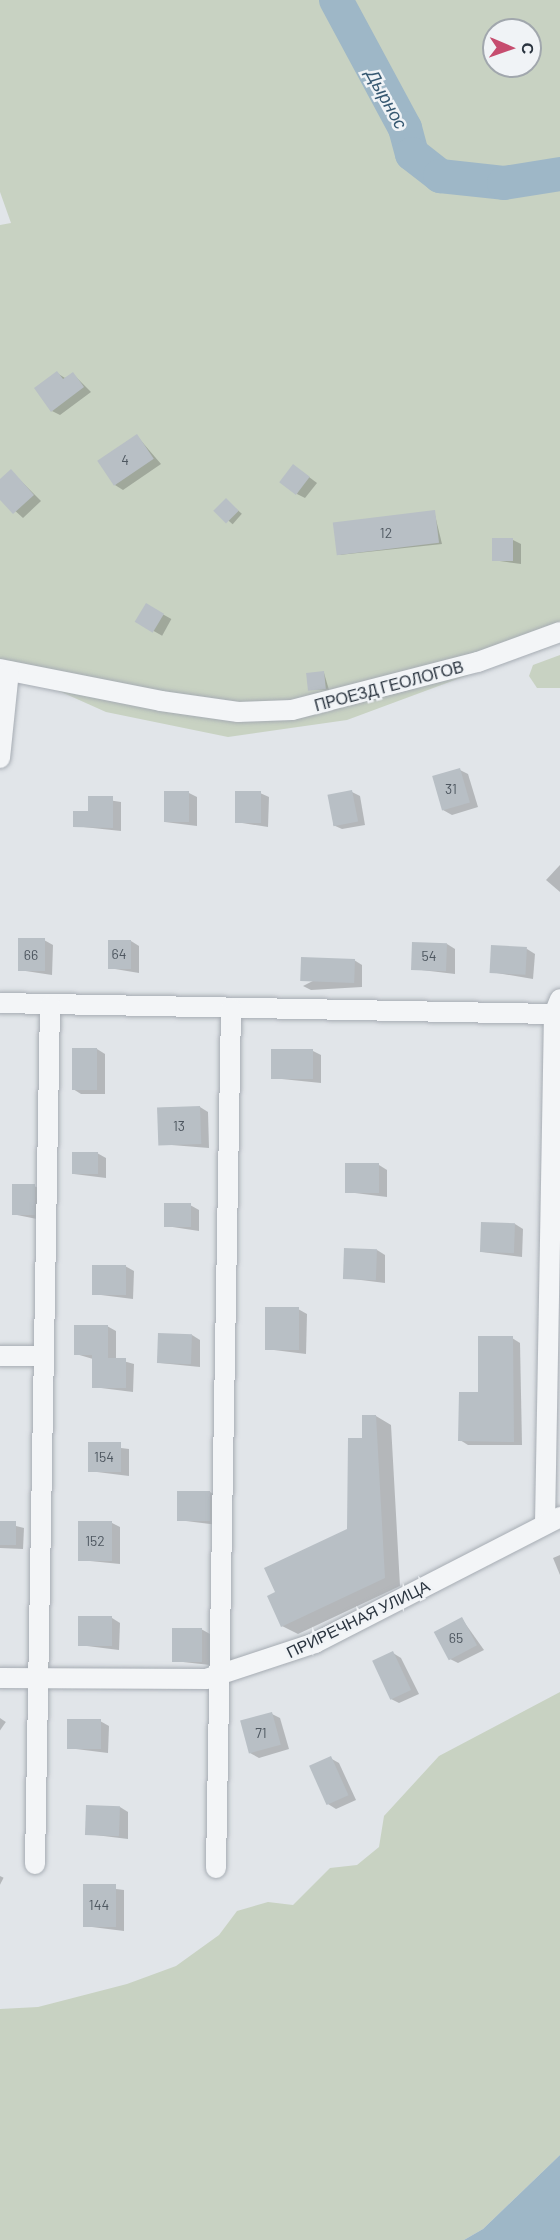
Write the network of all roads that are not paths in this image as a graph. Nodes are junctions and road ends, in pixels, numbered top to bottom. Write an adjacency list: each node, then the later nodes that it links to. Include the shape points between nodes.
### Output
1 (560, 632): 2 (street, ПРОЕЗД ГЕОЛОГОВ, via 478,662 292,710 205,707)
2 (4, 670): 3 (street)
3 (0, 758)
4 (0, 1003): 5 (street)
5 (50, 1005): 7 (street); 9 (street)
6 (557, 1006): 7 (street); 10 (street)
7 (231, 1008): 11 (street)
8 (0, 1356): 9 (street)
9 (44, 1356): 13 (street)
10 (553, 1520): 11 (street, ПРИРЕЧНАЯ УЛИЦА, via 315,1643)
11 (219, 1675): 13 (street, ПРИРЕЧНАЯ УЛИЦА); 15 (street)
12 (0, 1678): 13 (street, ПРИРЕЧНАЯ УЛИЦА)
13 (38, 1678): 14 (street)
14 (35, 1864)
15 (216, 1868)

